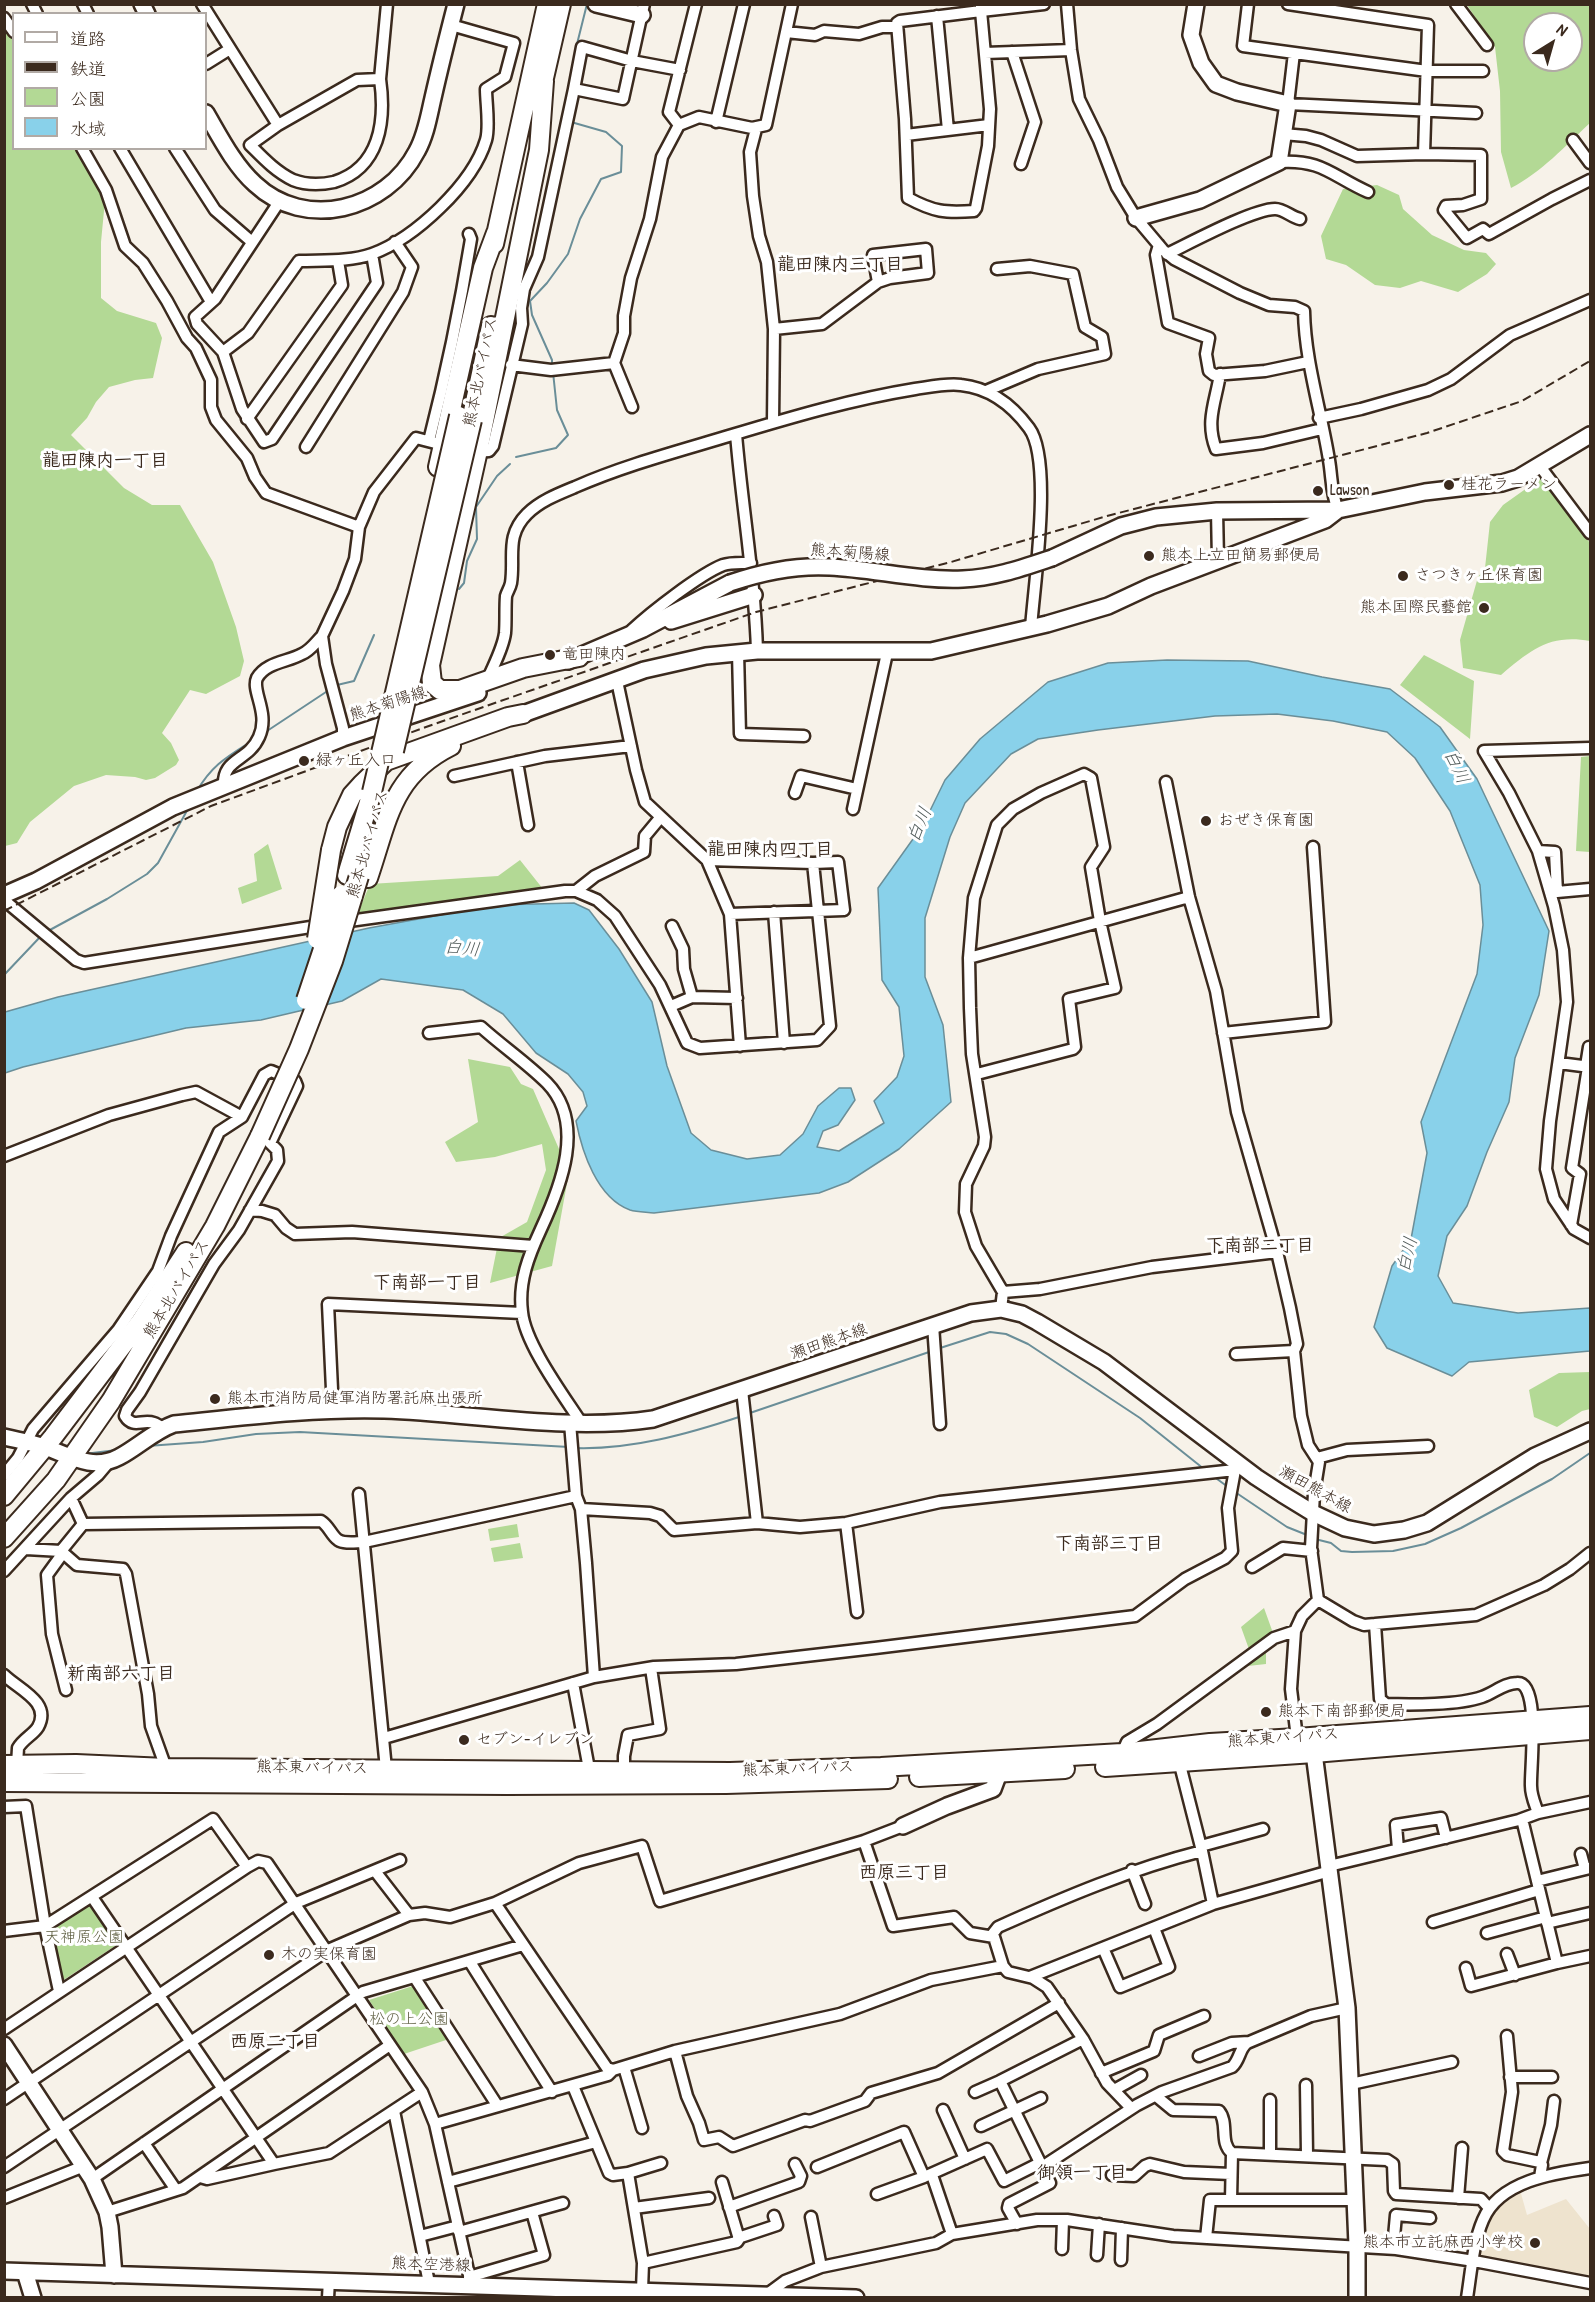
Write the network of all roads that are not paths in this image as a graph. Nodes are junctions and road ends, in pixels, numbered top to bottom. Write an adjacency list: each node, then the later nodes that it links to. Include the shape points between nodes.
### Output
1 (387, 4): 35 (street)
2 (456, 4): 21 (main road)
3 (547, 4): 63 (highway, 熊本北バイパス)
4 (561, 4): 36 (highway, 熊本北バイパス)
5 (596, 4): 17 (main road)
6 (696, 4): 32 (street)
7 (744, 4): 42 (street)
8 (792, 4): 23 (street)
9 (1044, 4): 15 (street)
10 (1067, 4): 26 (street)
11 (1196, 4): 38 (main road, via 1191,35 1201,63 1216,84)
12 (1248, 4): 29 (street, via 1243,46)
13 (1288, 4): 18 (street)
14 (1456, 4): 24 (street)
15 (1022, 6): 16 (street)
16 (981, 8): 20 (street); 28 (street)
17 (643, 10): 30 (street)
18 (1370, 10): 33 (street, via 1428,25)
19 (207, 12): 25 (street)
20 (938, 16): 22 (street, via 899,21); 47 (street)
21 (451, 25): 60 (main road, via 420,146 398,176 369,198 344,208 304,210); 66 (street, via 514,43 505,77 486,89 487,138 469,173 432,215)
22 (897, 27): 23 (street, via 859,34); 49 (street)
23 (786, 32): 46 (street, via 769,117 766,125)
24 (1487, 45)
25 (230, 49): 31 (street); 43 (street)
26 (1071, 50): 27 (street); 61 (street, via 1079,99 1117,187)
27 (1012, 52): 28 (street); 57 (street, via 1035,122)
28 (985, 53): 45 (street)
29 (1294, 53): 33 (street); 38 (street)
30 (632, 61): 32 (street); 37 (street, via 623,99); 37 (street, via 582,47)
31 (207, 63)
32 (680, 70): 44 (street, via 669,112)
33 (1427, 71): 34 (street); 39 (street)
34 (1483, 71)
35 (380, 79): 43 (street, via 357,80); 43 (street, via 376,144 364,165 349,176 313,184 293,180 275,169 250,145)
36 (544, 81): 83 (highway, 熊本北バイパス); 91 (highway, via 538,150)
37 (574, 89): 79 (street, via 538,257 524,289 522,324)
38 (1288, 104): 39 (street); 48 (main road)
39 (1425, 111): 40 (street); 54 (street)
40 (1476, 113)
41 (207, 115): 60 (main road, via 254,184)
42 (716, 122): 44 (street, via 699,117); 46 (street)
43 (278, 125)
44 (679, 125): 78 (street, via 662,157)
45 (989, 125): 47 (street); 49 (street, via 974,211 948,213 908,198)
46 (756, 129): 75 (street, via 750,152 752,185 767,262)
47 (948, 130): 49 (street)
48 (1283, 134): 54 (street, via 1314,138 1357,156); 55 (main road)
49 (906, 135)
50 (1573, 140): 56 (street)
51 (83, 150): 95 (street, via 106,190 125,246 143,263 196,348 211,380 216,420 246,458 266,493)
52 (121, 150): 74 (street)
53 (176, 150): 65 (street, via 215,210)
54 (1424, 153): 58 (street, via 1481,156 1481,199 1446,206 1444,210 1467,238 1483,229 1489,234)
55 (1279, 162): 59 (street, via 1300,160 1324,167); 61 (main road, via 1200,200)
56 (1590, 163)
57 (1022, 164)
58 (1590, 180)
59 (1368, 192)
60 (279, 202): 65 (street)
61 (1136, 218): 67 (street)
62 (1300, 219): 69 (street, via 1272,208)
63 (496, 233): 83 (highway, 熊本北バイパス); 89 (highway)
64 (469, 234): 89 (street, via 465,276 440,398)
65 (252, 242): 74 (street)
66 (395, 242): 68 (street); 90 (street, via 412,267 403,292)
67 (1159, 245): 69 (street); 80 (street, via 1156,255 1168,322 1209,338 1209,371)
68 (372, 254): 70 (street); 84 (street, via 377,282 272,439 264,442)
69 (1167, 254): 77 (street, via 1240,293 1269,305 1304,311)
70 (338, 261): 76 (street, via 299,261 248,333); 84 (street, via 342,285)
71 (998, 269): 81 (street, via 1030,266 1073,274 1085,327 1102,337 1105,354 1038,369)
72 (878, 282): 72 (street, via 928,273 926,249 873,255); 75 (street, via 822,324)
73 (1590, 300): 86 (street, via 1510,335 1451,379 1428,390)
74 (211, 302): 76 (street, via 195,317)
75 (774, 329): 85 (street)
76 (223, 352): 84 (street)
77 (1308, 362): 80 (street, via 1265,371); 86 (street)
78 (614, 363): 79 (street, via 551,370); 82 (street)
79 (511, 365): 91 (street, via 493,446 489,451)
80 (1220, 374): 86 (street, via 1212,399 1210,426 1216,449 1263,443)
81 (986, 391): 85 (street, via 960,385 882,394); 100 (street, via 1030,430 1040,460 1041,536)
82 (632, 407)
83 (465, 418): 129 (highway, 熊本北バイパス, bridge)
84 (247, 419)
85 (773, 422): 87 (street)
86 (1320, 423): 93 (street)
87 (736, 434): 98 (street); 109 (street, via 607,473 549,498 526,514 513,535 505,635)
88 (1590, 435): 92 (main road, 熊本菊陽線)
89 (436, 443): 91 (street); 95 (street, via 416,438 374,492); 111 (highway)
90 (306, 447)
91 (478, 452): 109 (highway, via 430,665 432,683 440,690)
92 (1539, 465): 93 (main road, 熊本菊陽線, via 1502,483 1425,492); 96 (street)
93 (1338, 510): 94 (main road, 熊本菊陽線); 97 (main road, via 1325,520)
94 (1218, 511): 97 (street); 101 (main road, 熊本菊陽線, bridge, via 1133,523 1052,558 990,577 941,579 830,567 770,572 730,583)
95 (359, 527): 102 (street, via 355,559)
96 (1590, 533)
97 (1218, 560): 100 (main road, via 1108,606)
98 (751, 563): 99 (street); 103 (street, via 724,565 643,620)
99 (754, 595): 101 (main road); 104 (street)
100 (1031, 628): 106 (main road, via 930,651)
101 (643, 629): 103 (main road, 熊本菊陽線)
102 (322, 636): 113 (street); 119 (street, via 300,656 267,668 258,678 255,687 263,708 260,735 252,750 226,768)
103 (625, 637): 107 (main road, 熊本菊陽線)
104 (757, 651): 105 (main road); 106 (main road)
105 (738, 652): 108 (main road, via 644,670); 112 (street, via 740,734)
106 (887, 653): 120 (street)
107 (579, 657): 109 (highway, via 523,668)
108 (617, 681): 110 (main road); 114 (street)
109 (487, 685): 111 (main road, 熊本菊陽線)
110 (524, 714): 129 (highway, via 438,753 418,767 394,798); 143 (highway, bridge, via 386,761 352,795 331,850)
111 (380, 726): 113 (main road, 熊本菊陽線)
112 (804, 736)
113 (343, 738): 119 (main road, 熊本菊陽線)
114 (631, 746): 116 (street); 123 (street, via 645,802)
115 (1590, 748): 126 (street, via 1484,751)
116 (517, 762): 117 (street); 124 (street)
117 (454, 776)
118 (1166, 782): 133 (street)
119 (224, 786): 132 (main road, 熊本菊陽線, via 173,807)
120 (857, 789): 121 (street, via 801,776); 122 (street)
121 (795, 793)
122 (853, 809)
123 (660, 818): 127 (street); 131 (street, via 645,836 644,852 595,876)
124 (528, 825)
125 (1314, 847): 146 (street, via 1325,1022)
126 (1538, 851): 130 (street, via 1555,852 1557,892); 150 (street, via 1563,950 1567,1002)
127 (707, 860): 128 (street); 137 (street)
128 (813, 864): 135 (street); 135 (street, via 838,862 844,910)
129 (358, 877): 143 (highway, 熊本北バイパス, bridge); 153 (highway, 熊本北バイパス, bridge, via 333,961 299,1049)
130 (1590, 889)
131 (576, 891): 134 (street, via 394,914 84,963); 144 (street, via 597,900 615,916)
132 (4, 895)
133 (1189, 897): 138 (street); 146 (street, via 1216,991)
134 (4, 900)
135 (818, 910): 136 (street); 147 (street, via 830,1026 817,1040)
136 (774, 912): 137 (street); 147 (street)
137 (730, 914): 142 (street)
138 (1100, 921): 140 (street); 140 (street, via 1091,867 1104,847 1091,778 1084,774 1013,809 997,825 974,898); 152 (street, via 1115,988 1069,999 1075,1047)
139 (672, 926): 141 (street, via 683,950)
140 (969, 958): 152 (street, via 972,1054)
141 (692, 997): 142 (street); 144 (street)
142 (736, 998): 148 (street)
143 (306, 1000): 153 (highway, 熊本北バイパス)
144 (671, 1005): 148 (street, via 687,1042 700,1048)
145 (429, 1034): 158 (street, via 481,1028 548,1084 558,1098 566,1117 568,1137 563,1171)
146 (1223, 1034): 159 (street, via 1237,1112)
147 (784, 1043): 148 (street)
148 (740, 1046)
149 (1590, 1047): 151 (street)
150 (1559, 1063): 151 (street); 156 (street, via 1546,1169 1554,1199)
151 (1588, 1067): 156 (street, via 1572,1168 1580,1174)
152 (977, 1074): 160 (street, via 985,1137 966,1184 965,1212 976,1246)
153 (250, 1128): 154 (street, via 196,1092 109,1115); 155 (street, via 264,1075 271,1071 295,1081 297,1086 270,1143 277,1150 278,1161); 173 (street, via 219,1132 158,1271 118,1330 33,1429); 175 (highway, 熊本北バイパス, via 230,1173 175,1270); 177 (highway, 熊本北バイパス, via 215,1226)
154 (4, 1156)
155 (250, 1210): 158 (street, via 275,1215 295,1234 352,1232); 170 (street, via 127,1410 125,1416 134,1424 152,1422)
156 (1571, 1225): 157 (street)
157 (1590, 1238)
158 (533, 1246): 162 (street, via 522,1279)
159 (1277, 1252): 160 (street, via 1152,1267 1041,1289); 164 (street, via 1297,1344)
160 (1003, 1292): 161 (street)
161 (1001, 1309): 163 (main road, 瀬田熊本線, via 971,1312); 179 (main road, 瀬田熊本線, via 1029,1318 1104,1362)
162 (522, 1313): 167 (street, via 328,1304); 168 (street, via 532,1345)
163 (933, 1325): 166 (main road, 瀬田熊本線); 169 (street)
164 (1294, 1351): 165 (street); 176 (street, via 1301,1416 1308,1445)
165 (1236, 1354)
166 (742, 1390): 168 (main road, 瀬田熊本線, via 653,1419 625,1424); 187 (street)
167 (333, 1411): 168 (main road, 瀬田熊本線, via 383,1410); 170 (main road, 瀬田熊本線)
168 (576, 1424): 182 (street)
169 (940, 1424)
170 (164, 1428): 178 (main road, 瀬田熊本線)
171 (1590, 1431): 186 (main road, 瀬田熊本線, via 1535,1456 1427,1523 1404,1530 1374,1534 1345,1528)
172 (4, 1437): 173 (main road)
173 (27, 1442): 175 (main road); 180 (street)
174 (1428, 1446): 176 (street, via 1347,1450)
175 (45, 1447): 177 (main road); 183 (highway, 熊本北バイパス)
176 (1317, 1458): 186 (street)
177 (72, 1459): 178 (main road); 190 (highway, 熊本北バイパス)
178 (109, 1462): 184 (street)
179 (1237, 1466): 186 (main road, 瀬田熊本線); 188 (street, via 1216,1472 940,1502); 202 (street, via 1228,1508 1232,1551 1134,1616 759,1661)
180 (4, 1475)
181 (359, 1494): 191 (street)
182 (576, 1496): 185 (street); 191 (street)
183 (4, 1497)
184 (71, 1498): 189 (street); 193 (street)
185 (580, 1509): 187 (street, via 650,1513 660,1516 674,1530); 204 (street)
186 (1313, 1513): 192 (street)
187 (757, 1523): 188 (street, via 800,1527)
188 (846, 1523): 199 (street)
189 (83, 1524): 191 (street, via 321,1521 342,1542); 194 (street)
190 (4, 1538)
191 (364, 1542): 210 (street)
192 (1312, 1547): 196 (street, via 1283,1548); 198 (street)
193 (26, 1549): 194 (street); 197 (street)
194 (62, 1552): 206 (street, via 46,1575 52,1634); 216 (street, via 77,1564 116,1566 126,1574 151,1726)
195 (1590, 1553): 200 (street, via 1544,1585 1476,1615)
196 (1252, 1567)
197 (4, 1571)
198 (1318, 1600): 200 (street, via 1357,1623); 201 (street, via 1302,1616)
199 (857, 1612)
200 (1375, 1624): 208 (street, via 1383,1703 1470,1700 1521,1683 1527,1690)
201 (1295, 1631): 211 (street, via 1291,1689); 212 (street, via 1274,1638 1127,1742)
202 (651, 1668): 204 (street); 219 (street, via 660,1730 628,1735)
203 (4, 1675): 215 (street, via 41,1708 37,1729 18,1748)
204 (594, 1677): 205 (street)
205 (573, 1683): 210 (street); 218 (street)
206 (66, 1690)
207 (1590, 1716): 208 (highway, 熊本東バイパス)
208 (1532, 1726): 209 (highway, 熊本東バイパス); 211 (highway, 熊本東バイパス); 213 (highway, 熊本東バイパス); 224 (street, via 1531,1785)
209 (1590, 1730)
210 (384, 1738): 217 (street)
211 (1297, 1738): 212 (highway, 熊本東バイパス); 213 (main road)
212 (1122, 1753): 219 (highway, 熊本東バイパス, via 881,1767 730,1772)
213 (1314, 1753): 214 (highway, 熊本東バイパス); 235 (main road)
214 (1179, 1761): 220 (highway, 熊本東バイパス); 230 (street)
215 (11, 1765): 216 (highway, 熊本東バイパス)
216 (166, 1768): 217 (highway, 熊本東バイパス)
217 (386, 1769): 218 (highway, 熊本東バイパス)
218 (590, 1769): 219 (highway, 熊本東バイパス)
219 (624, 1770)
220 (999, 1773): 221 (highway, 熊本東バイパス, via 726,1784); 226 (main road, via 993,1789)
221 (4, 1782)
222 (1590, 1802): 224 (street)
223 (4, 1808): 249 (street, via 26,1806)
224 (1538, 1813): 225 (street)
225 (1522, 1819): 228 (street); 239 (street)
226 (903, 1827): 229 (street)
227 (1263, 1829): 230 (street)
228 (1446, 1838): 231 (street); 231 (street, via 1441,1818 1396,1825)
229 (864, 1841): 242 (street, via 660,1902 642,1846 579,1863); 253 (street, via 893,1926 954,1917 970,1933)
230 (1202, 1848): 237 (street); 244 (street)
231 (1398, 1850): 235 (street)
232 (1581, 1854): 236 (street)
233 (400, 1860): 238 (street)
234 (247, 1867): 240 (street, via 213,1819); 241 (street, via 258,1861 267,1863); 255 (street)
235 (1329, 1868): 244 (street); 271 (main road)
236 (1588, 1868): 239 (street)
237 (1132, 1870): 243 (street); 253 (street, via 998,1927)
238 (375, 1871): 241 (street); 246 (street)
239 (1538, 1885): 247 (street); 248 (street)
240 (92, 1897): 249 (street); 255 (street)
241 (296, 1903): 257 (street); 268 (street)
242 (495, 1903): 246 (street, via 450,1917); 254 (street)
243 (1145, 1904)
244 (1213, 1904): 250 (street)
245 (1590, 1913): 247 (street)
246 (409, 1915): 257 (street)
247 (1546, 1920): 252 (street); 261 (street)
248 (1433, 1922)
249 (45, 1926): 251 (street); 267 (street)
250 (1154, 1928): 256 (street); 256 (street, via 1169,1967 1120,1987)
251 (4, 1931)
252 (1487, 1933)
253 (991, 1936): 262 (street)
254 (523, 1945): 260 (street); 285 (street, via 607,2068)
255 (126, 1948): 267 (street); 268 (street)
256 (1103, 1948): 266 (street)
257 (328, 1950): 269 (street); 276 (street)
258 (1508, 1954): 264 (street)
259 (1590, 1956): 261 (street)
260 (470, 1962): 265 (street); 298 (street)
261 (1557, 1963): 264 (street)
262 (1003, 1966): 266 (street, via 1008,1972); 281 (street, via 931,1980 840,2014)
263 (1466, 1968): 264 (street, via 1471,1986)
264 (1515, 1975)
265 (415, 1977): 269 (street); 305 (street)
266 (1030, 1977): 270 (street, via 1047,1987)
267 (59, 1991): 273 (street)
268 (159, 1996): 276 (street); 291 (street)
269 (359, 1996): 279 (street); 295 (street)
270 (1059, 2003): 275 (street); 281 (street, via 938,2073 871,2093 865,2101 733,2146 719,2137 704,2140)
271 (1347, 2008): 277 (street, via 1311,2016); 292 (main road)
272 (1204, 2016): 286 (street, via 1160,2035 1154,2051)
273 (4, 2029)
274 (1507, 2036): 288 (street)
275 (1083, 2039): 286 (street); 290 (street)
276 (190, 2042): 295 (street); 313 (street)
277 (1249, 2042): 280 (street); 283 (street)
278 (4, 2044): 291 (main road)
279 (390, 2045): 297 (street); 314 (street)
280 (1229, 2045): 282 (street); 283 (street)
281 (675, 2051): 285 (street)
282 (1199, 2056)
283 (1236, 2062): 300 (street, via 1232,2067)
284 (1452, 2062): 292 (street)
285 (618, 2068): 294 (street); 312 (street)
286 (1101, 2073): 296 (street)
287 (1141, 2075): 296 (street)
288 (1510, 2077): 289 (street); 324 (street, via 1512,2092 1504,2152)
289 (1552, 2077)
290 (999, 2081): 299 (street); 309 (street)
291 (28, 2083): 302 (street); 313 (main road)
292 (1351, 2084): 321 (main road)
293 (1306, 2085): 320 (street)
294 (573, 2086): 298 (street); 315 (street)
295 (223, 2089): 314 (street); 316 (street)
296 (1114, 2090): 306 (street)
297 (422, 2092): 308 (street); 310 (street)
298 (552, 2092): 305 (street)
299 (975, 2092)
300 (1156, 2096): 306 (street); 318 (street, via 1173,2109 1219,2111 1226,2147)
301 (1041, 2098): 309 (street)
302 (4, 2100)
303 (1270, 2100): 319 (street)
304 (1554, 2101): 324 (street)
305 (497, 2105): 310 (street)
306 (1131, 2108): 327 (street)
307 (943, 2110): 322 (street)
308 (394, 2111): 325 (street, via 329,2153); 362 (street)
309 (1014, 2111): 311 (street); 327 (street)
310 (435, 2124): 338 (street)
311 (981, 2126)
312 (642, 2128)
313 (59, 2129): 328 (street); 331 (main road)
314 (257, 2137): 325 (street); 337 (street)
315 (596, 2142): 332 (street, via 610,2175); 338 (street)
316 (144, 2143): 331 (street); 340 (street)
317 (1462, 2148): 344 (street)
318 (1232, 2153): 319 (street); 333 (street)
319 (1270, 2153): 320 (street)
320 (1307, 2155): 321 (street)
321 (1354, 2157): 344 (street, via 1390,2161 1396,2194); 346 (main road)
322 (965, 2159): 327 (street, via 987,2149 1004,2181); 335 (street)
323 (661, 2163): 332 (street)
324 (1541, 2163): 336 (street)
325 (274, 2164): 337 (street, via 207,2179)
326 (795, 2164): 348 (street, via 801,2176 799,2182)
327 (1041, 2165): 357 (street, via 1050,2183 1008,2207)
328 (4, 2167)
329 (817, 2167): 335 (street, via 904,2132)
330 (1590, 2168): 336 (street)
331 (88, 2173): 341 (street); 352 (main road)
332 (628, 2173): 349 (street)
333 (1231, 2174): 334 (street, via 1184,2172 1150,2164 1134,2176); 345 (street)
334 (1112, 2175)
335 (928, 2176): 342 (street); 361 (street)
336 (1540, 2176): 350 (street)
337 (200, 2177): 340 (street)
338 (448, 2182): 360 (street)
339 (722, 2182): 348 (street)
340 (176, 2190): 352 (street)
341 (7, 2194)
342 (877, 2194)
343 (709, 2198): 349 (street)
344 (1458, 2198): 350 (street, via 1481,2199)
345 (1231, 2199): 346 (street); 364 (street, via 1209,2201)
346 (1355, 2200): 365 (main road)
347 (563, 2203): 351 (street)
348 (729, 2206): 363 (street)
349 (634, 2208): 371 (street)
350 (1489, 2208): 370 (street, via 1482,2221)
351 (532, 2211): 360 (street); 377 (street, via 544,2255)
352 (107, 2212): 375 (main road)
353 (774, 2216): 363 (street, via 776,2225)
354 (811, 2217): 372 (street)
355 (1430, 2218): 366 (street, via 1396,2215)
356 (1063, 2220): 357 (street); 358 (street); 367 (street)
357 (1017, 2224): 361 (street)
358 (1099, 2224): 359 (street); 368 (street)
359 (1122, 2228): 364 (street); 369 (street)
360 (458, 2229): 362 (street); 377 (street)
361 (952, 2234): 372 (street, via 936,2243)
362 (420, 2236): 378 (street)
363 (738, 2238): 371 (street, via 733,2244)
364 (1206, 2238): 365 (street)
365 (1357, 2245): 366 (street); 388 (main road)
366 (1393, 2248): 370 (street)
367 (1062, 2249)
368 (1097, 2255)
369 (1121, 2260)
370 (1474, 2261): 379 (street); 389 (street)
371 (643, 2262): 381 (street)
372 (821, 2267): 382 (street, via 785,2281)
373 (4, 2271): 374 (main road, 熊本空港線)
374 (25, 2272): 375 (main road, 熊本空港線); 385 (main road)
375 (114, 2275): 376 (main road, 熊本空港線)
376 (328, 2280): 378 (main road, 熊本空港線); 386 (street)
377 (470, 2280): 378 (main road, 熊本空港線); 380 (main road, 熊本空港線)
378 (429, 2283)
379 (1590, 2283)
380 (486, 2291): 381 (main road, 熊本空港線)
381 (650, 2292): 383 (main road, 熊本空港線)
382 (766, 2295): 383 (main road, 熊本空港線); 384 (main road, 熊本空港線)
383 (750, 2296)
384 (793, 2297): 387 (main road, 熊本空港線)
385 (33, 2298)
386 (328, 2298)
387 (856, 2298)
388 (1357, 2298)
389 (1467, 2298)

